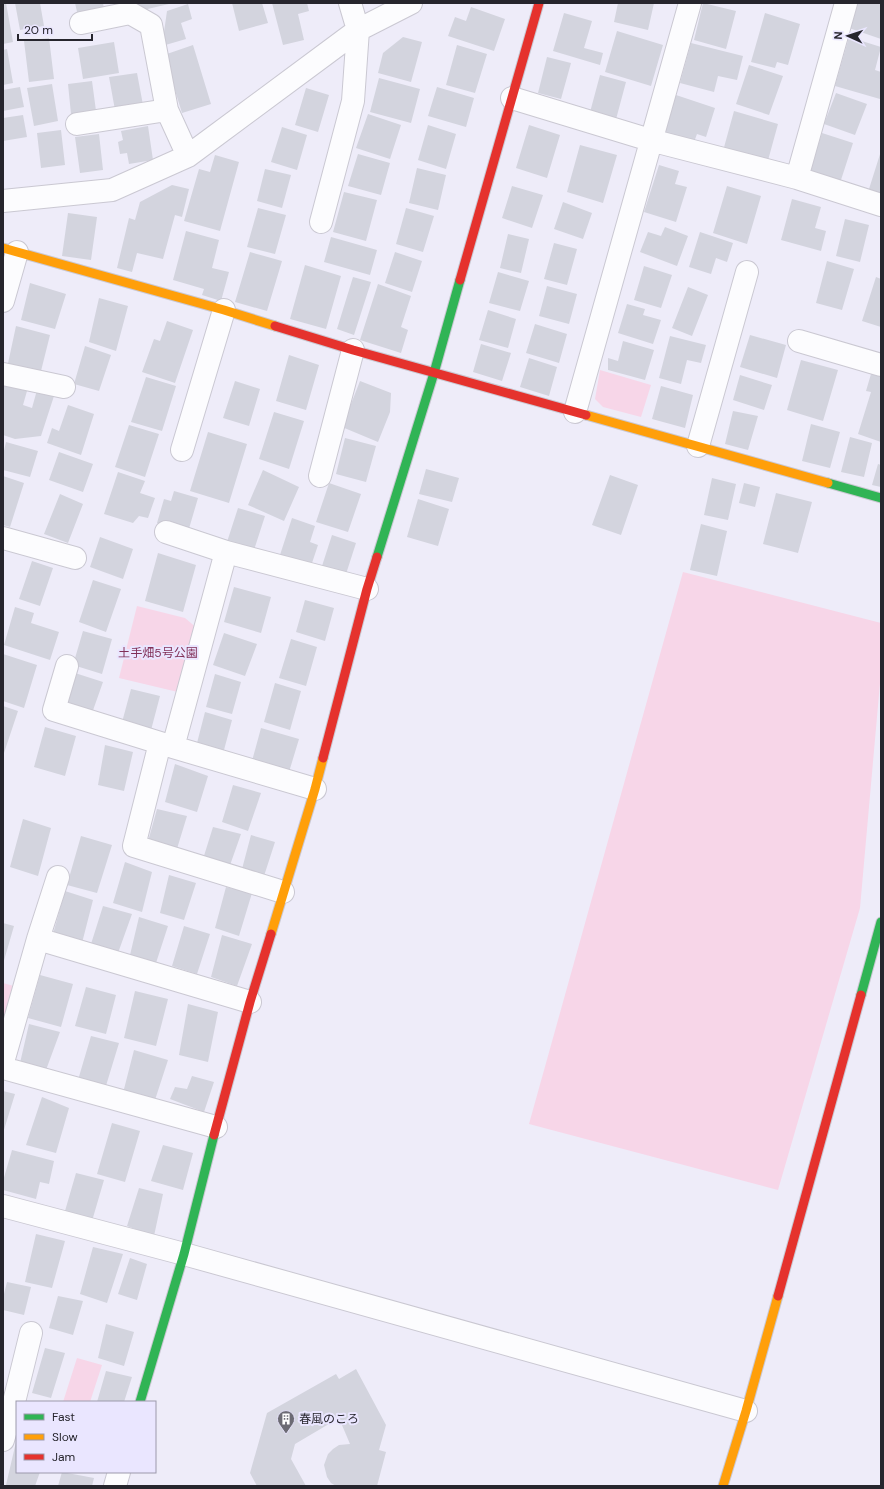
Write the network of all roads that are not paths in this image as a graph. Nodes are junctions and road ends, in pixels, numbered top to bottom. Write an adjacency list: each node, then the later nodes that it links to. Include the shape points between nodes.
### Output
1 (350, 3): 7 (street)
2 (411, 3): 7 (street)
3 (539, 3): 8 (street)
4 (690, 3): 11 (street)
5 (846, 3): 13 (street)
6 (81, 23): 9 (street, via 130,13 151,25)
7 (358, 30): 12 (street); 16 (street, via 353,101)
8 (512, 98): 11 (street); 24 (street)
9 (167, 110): 10 (street); 12 (street)
10 (77, 124)
11 (650, 140): 13 (street); 27 (street)
12 (188, 156): 14 (street, via 112,190)
13 (797, 178): 15 (street)
14 (3, 201)
15 (881, 205)
16 (321, 222)
17 (10, 250): 19 (street); 20 (street)
18 (747, 272): 28 (street)
19 (3, 302)
20 (224, 310): 22 (street); 29 (street)
21 (799, 341): 23 (street)
22 (353, 350): 24 (street); 30 (street)
23 (881, 365)
24 (434, 373): 27 (street); 36 (street)
25 (3, 374): 26 (street)
26 (64, 387)
27 (574, 412): 28 (street)
28 (698, 446): 31 (street)
29 (182, 450)
30 (320, 476)
31 (881, 498)
32 (166, 532): 34 (street)
33 (3, 538): 35 (street)
34 (226, 552): 36 (street); 38 (street)
35 (75, 558)
36 (367, 589): 39 (street)
37 (67, 666): 38 (street, via 54,710)
38 (166, 745): 39 (street); 41 (street, via 134,846)
39 (315, 788): 41 (street)
40 (58, 876): 43 (street)
41 (283, 892): 44 (street)
42 (881, 922): 53 (street)
43 (38, 939): 44 (street); 45 (street)
44 (250, 1002): 47 (street)
45 (3, 1062)
46 (3, 1068): 47 (street)
47 (216, 1127): 49 (street)
48 (3, 1206): 49 (street)
49 (184, 1254): 51 (street); 53 (street)
50 (31, 1333): 52 (street)
51 (140, 1401)
52 (11, 1405): 54 (street)
53 (746, 1411): 57 (street)
54 (3, 1440)
55 (120, 1473): 56 (street)
56 (116, 1486)
57 (723, 1486)

